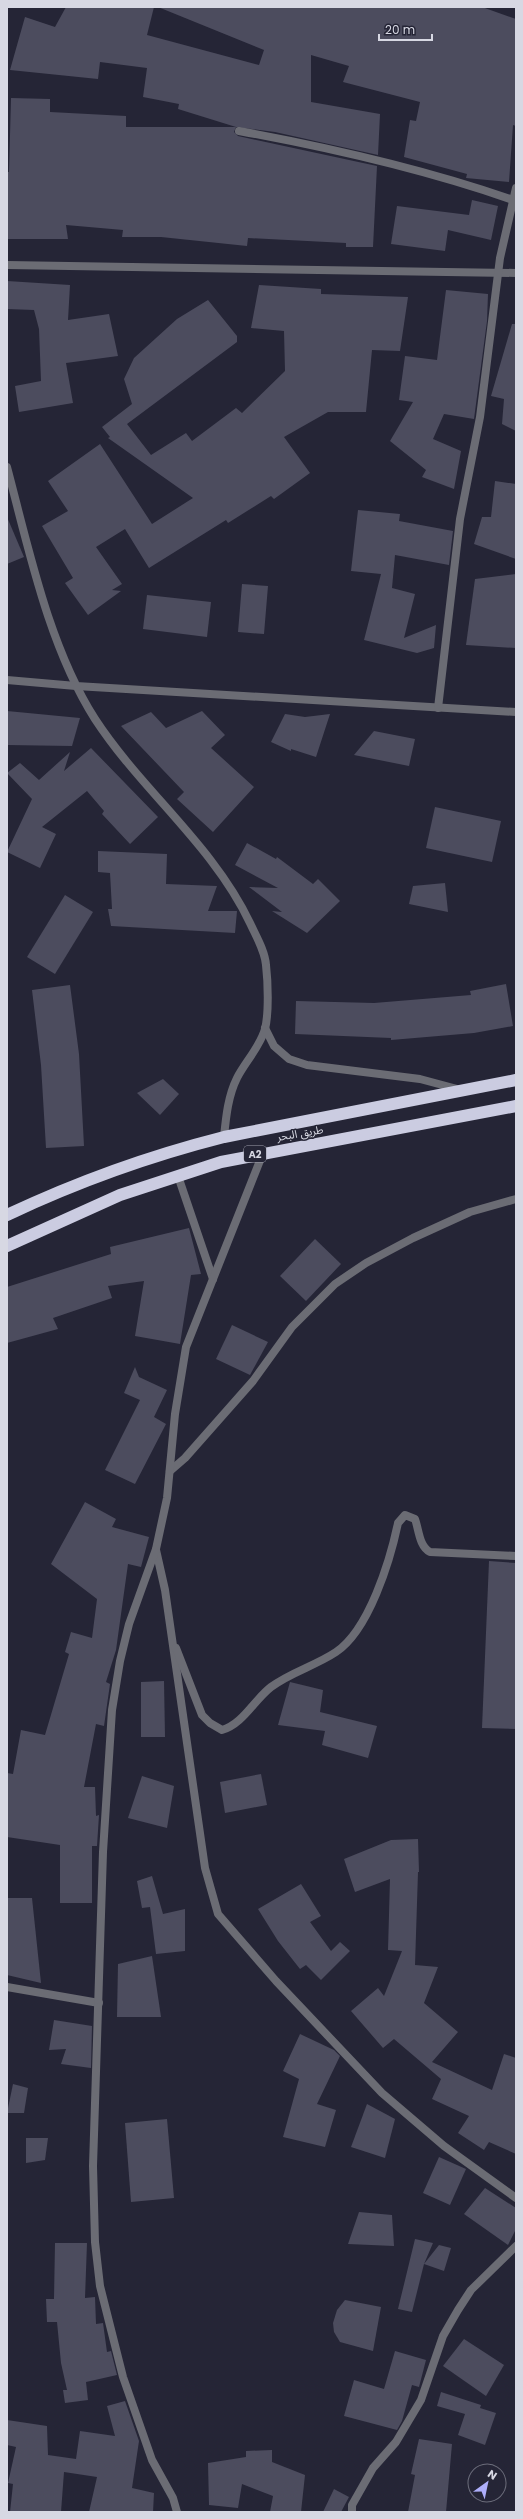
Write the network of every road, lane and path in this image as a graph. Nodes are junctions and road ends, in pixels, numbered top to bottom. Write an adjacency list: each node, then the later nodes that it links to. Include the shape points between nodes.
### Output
1 (239, 131): 3 (street, via 449,178)
2 (516, 188): 3 (street)
3 (513, 200): 5 (street)
4 (7, 265): 5 (street)
5 (498, 273): 6 (street); 10 (street, via 480,417 460,519)
6 (516, 273)
7 (7, 468): 9 (street, via 29,552)
8 (7, 680): 9 (street)
9 (76, 686): 10 (street); 12 (street, via 96,720 226,878 241,904 266,963)
10 (438, 708): 11 (street)
11 (516, 712)
12 (265, 1028): 14 (street, via 274,1046 289,1059 307,1065 420,1079); 16 (street, via 236,1080 229,1101)
13 (516, 1080): 14 (highway, طريق البحر / A2)
14 (462, 1090): 16 (highway, طريق البحر / A2)
15 (516, 1106): 17 (highway, طريق البحر / A2)
16 (224, 1137): 20 (highway, طريق البحر / A2, via 125,1165)
17 (263, 1153): 18 (highway, طريق البحر / A2, via 221,1162); 22 (street)
18 (178, 1176): 21 (highway, طريق البحر / A2, via 120,1195); 22 (street)
19 (516, 1199): 23 (street, via 470,1212 413,1238 366,1263 335,1284 292,1327 253,1381 185,1458)
20 (7, 1215)
21 (7, 1246)
22 (213, 1279): 23 (street, via 186,1347 174,1414)
23 (170, 1471): 24 (street)
24 (156, 1549): 26 (street); 28 (street, via 129,1624 112,1710 103,1852)
25 (516, 1556): 26 (street, via 430,1552 424,1549 415,1519 405,1515 398,1523 378,1592 352,1638 336,1652 279,1681 260,1695 240,1721 222,1730 202,1715)
26 (172, 1638): 29 (street, via 205,1868 218,1914 276,1981 382,2093 444,2146)
27 (7, 1987): 28 (street)
28 (99, 2003): 31 (street, via 94,2166 95,2242 100,2286 123,2377 152,2460 174,2498)
29 (516, 2198)
30 (516, 2246): 32 (street, via 471,2290 458,2310 443,2336 421,2400 396,2442 373,2468 352,2505)
31 (177, 2512)
32 (352, 2512)

